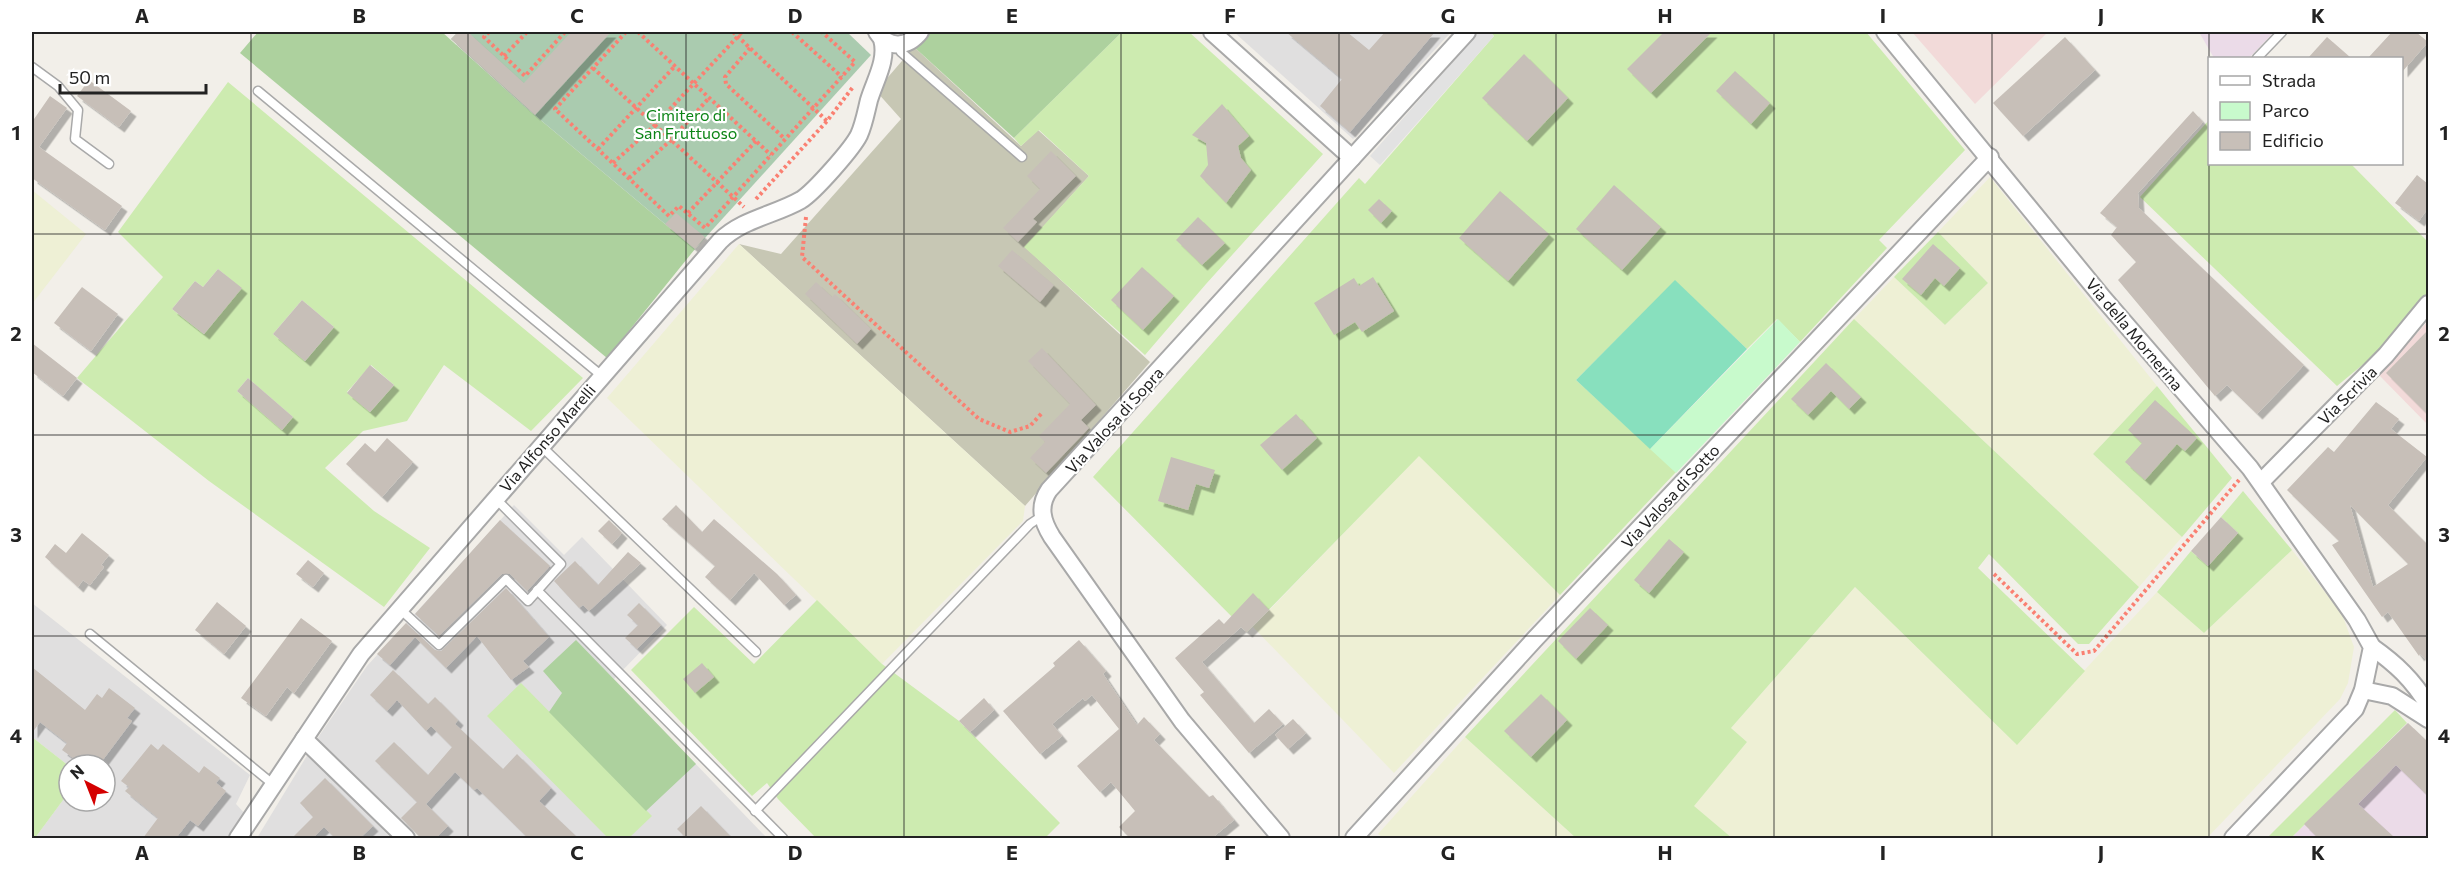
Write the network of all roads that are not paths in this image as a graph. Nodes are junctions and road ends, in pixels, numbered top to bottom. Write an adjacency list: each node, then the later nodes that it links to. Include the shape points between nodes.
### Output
1 (1212, 32): 13 (street)
2 (1467, 32): 13 (street, Via Valosa di Sopra)
3 (1885, 32): 12 (street, Via della Mornerina)
4 (2282, 32): 7 (lane)
5 (879, 35): 6 (street, Via Alfonso Marelli, via 896,45); 9 (street, Via Alfonso Marelli, via 884,47)
6 (914, 38): 9 (street, Via Alfonso Marelli); 11 (lane)
7 (2258, 57)
8 (32, 67): 14 (lane, via 58,86 78,110 75,139)
9 (871, 80): 16 (street, Via Alfonso Marelli, via 858,136 806,197 734,229 720,241)
10 (258, 91): 16 (lane)
11 (1022, 157)
12 (1990, 157): 18 (street, Via della Mornerina, via 2103,298); 36 (street, Via Valosa di Sotto, via 1534,640)
13 (1352, 158): 20 (street, Via Valosa di Sopra, via 1049,490 1044,497)
14 (109, 164)
15 (2428, 303): 18 (street, Via Scrivia, via 2386,355)
16 (602, 376): 17 (street, Via Alfonso Marelli)
17 (540, 445): 19 (street, Via Alfonso Marelli); 25 (lane)
18 (2261, 482): 24 (street, Via della Mornerina)
19 (495, 498): 21 (lane, via 561,564); 22 (street, Via Alfonso Marelli)
20 (1042, 516): 31 (lane, via 1030,524); 35 (street, via 1052,537 1182,721)
21 (537, 590): 22 (lane, via 528,601 506,579 439,645); 31 (lane)
22 (399, 609): 29 (street, Via Alfonso Marelli, via 362,654)
23 (90, 634): 30 (lane)
24 (2372, 647): 26 (street); 27 (street, Via della Mornerina, via 2415,683)
25 (756, 652)
26 (2363, 690): 28 (street, via 2392,696); 37 (street, via 2355,709)
27 (2428, 705)
28 (2428, 719)
29 (304, 739): 30 (street, Via Alfonso Marelli); 33 (street)
30 (274, 784): 32 (street, Via Alfonso Marelli)
31 (755, 811): 34 (lane)
32 (238, 838)
33 (405, 838)
34 (783, 838)
35 (1281, 838)
36 (1354, 838)
37 (2233, 838)

